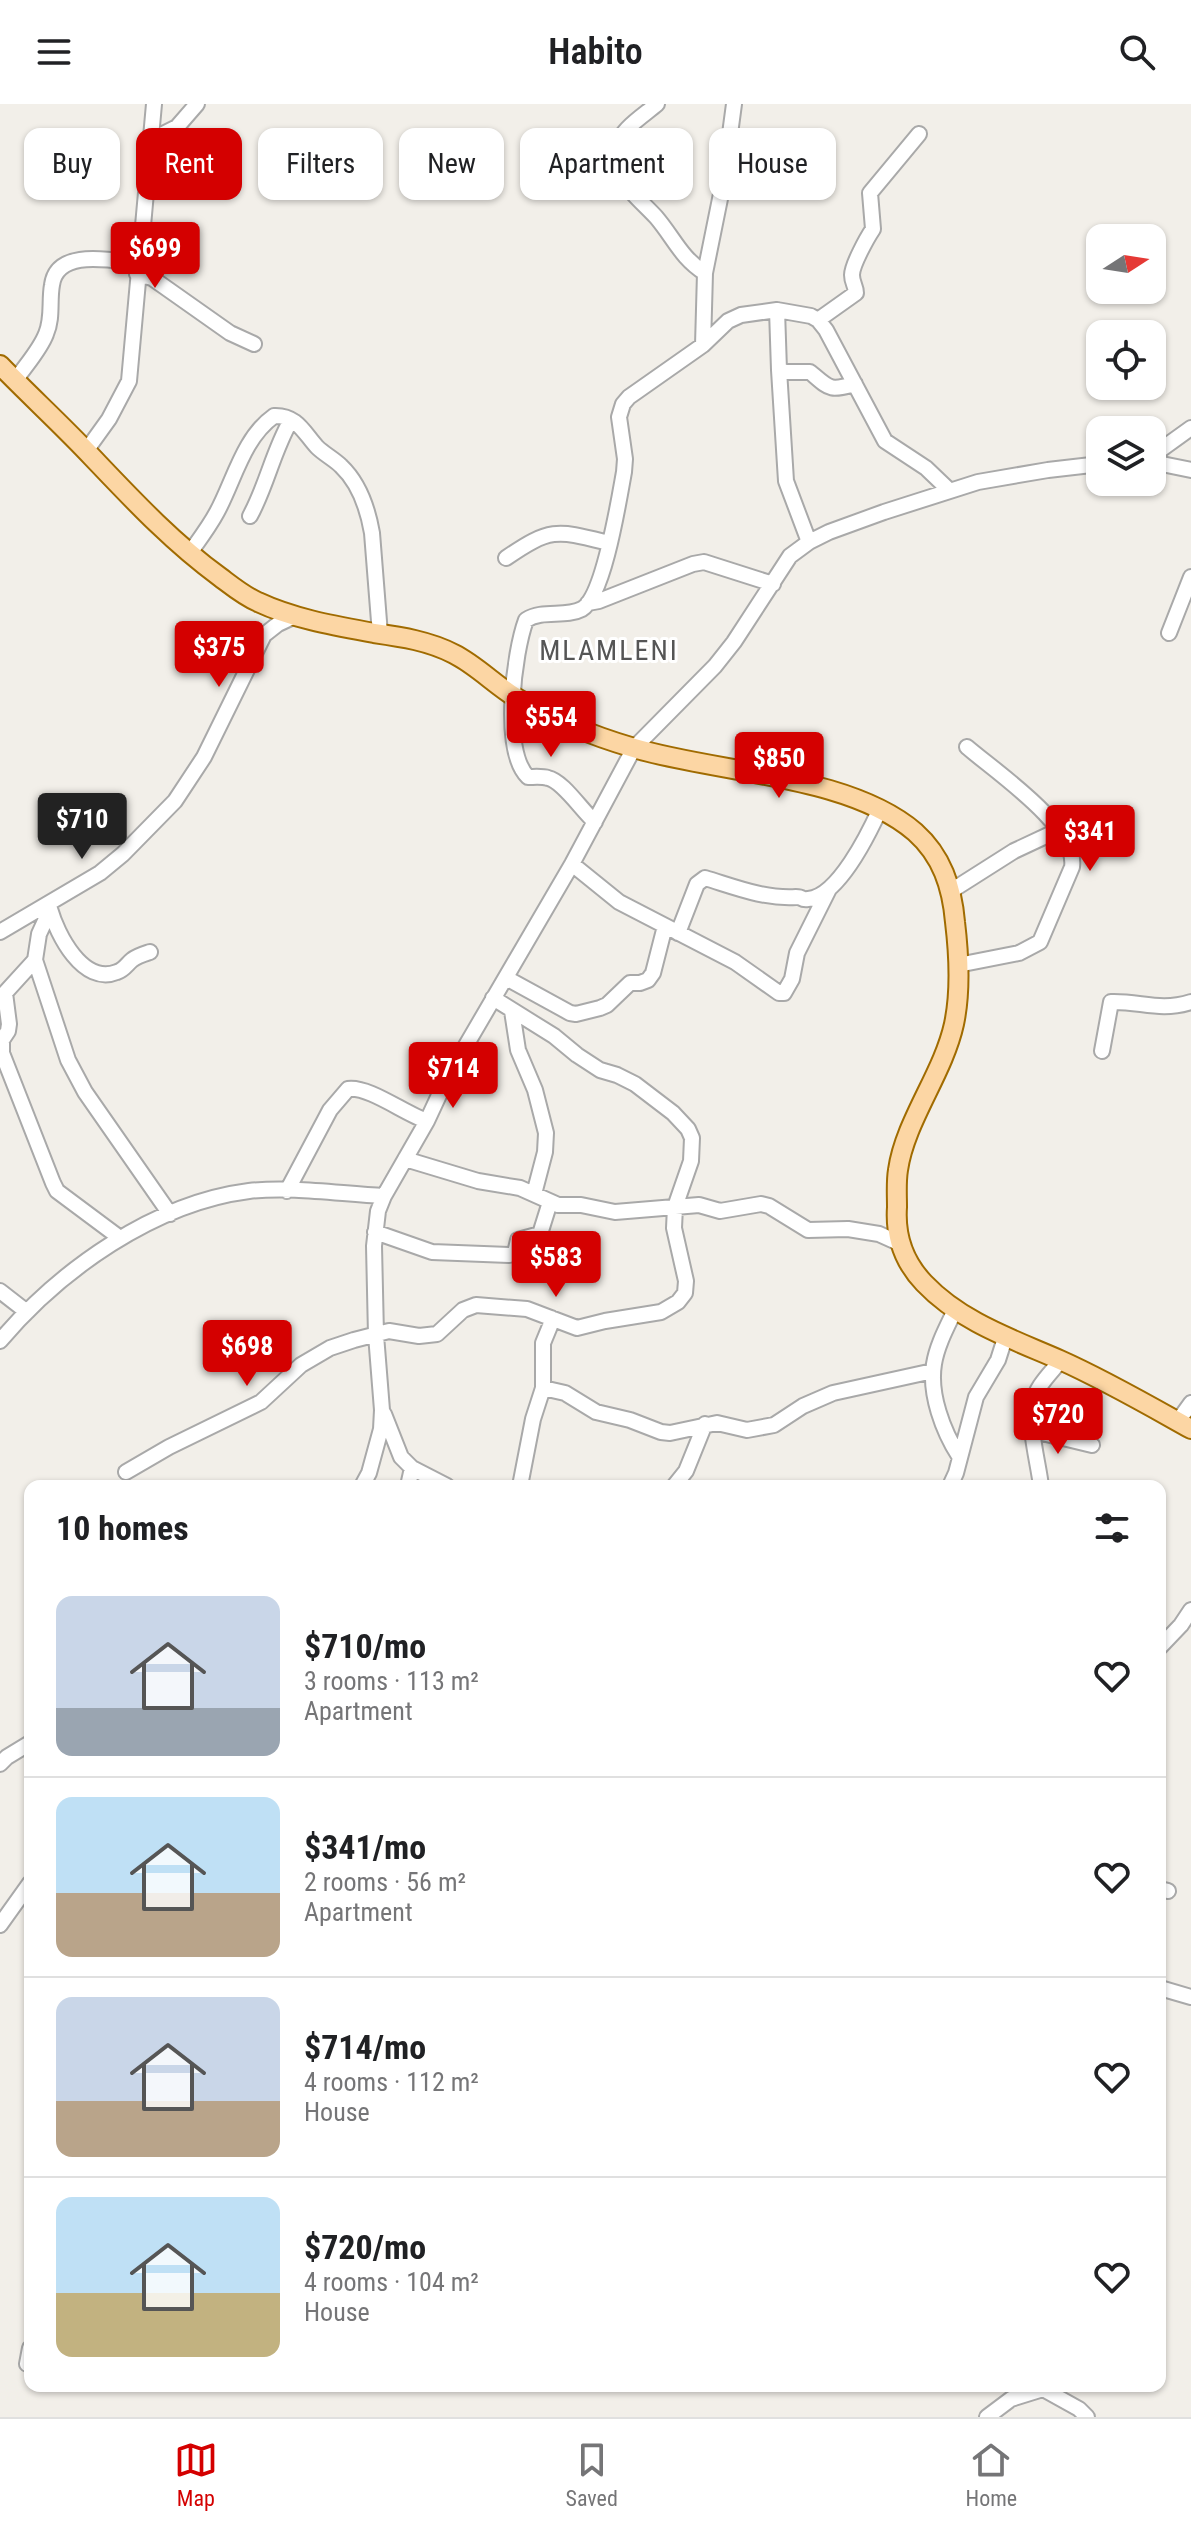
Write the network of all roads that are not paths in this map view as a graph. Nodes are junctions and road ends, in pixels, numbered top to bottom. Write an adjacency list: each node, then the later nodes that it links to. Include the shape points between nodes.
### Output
1 (154, 104): 5 (street)
2 (197, 104): 6 (street)
3 (657, 104): 10 (street, via 619,140 616,167 681,253)
4 (734, 104): 10 (street)
5 (153, 128)
6 (173, 128)
7 (919, 134): 12 (street, via 870,193 873,229 853,266 857,291)
8 (146, 200): 9 (street)
9 (138, 269): 13 (street); 17 (street, via 83,259 60,268 52,282 47,334); 22 (street, via 129,381)
10 (705, 273): 14 (street)
11 (777, 310): 12 (street); 14 (street, via 734,317); 16 (street)
12 (818, 320): 18 (street)
13 (254, 344)
14 (703, 345): 29 (street, via 629,397 620,409 624,472)
15 (0, 365): 17 (main road)
16 (779, 370): 18 (street, via 810,372 834,389); 28 (street, via 786,481)
17 (15, 381): 22 (main road)
18 (855, 384): 26 (street, via 885,441)
19 (291, 420): 27 (street); 30 (street, via 274,416 253,440); 38 (street, via 345,470 362,497 372,533)
20 (1191, 428): 21 (street)
21 (1166, 448)
22 (86, 451): 30 (main road)
23 (1166, 463): 25 (street)
24 (1086, 466): 26 (street)
25 (1191, 470)
26 (949, 490): 28 (street)
27 (250, 516)
28 (809, 542): 33 (street, via 790,556)
29 (609, 543): 31 (street, via 549,533); 35 (street)
30 (189, 554): 34 (main road)
31 (506, 558)
32 (1191, 577): 37 (street)
33 (773, 584): 35 (street, via 704,562); 42 (street, via 715,666)
34 (258, 603): 36 (main road); 39 (street)
35 (588, 603): 40 (street, via 579,610 526,620)
36 (295, 616): 38 (main road); 39 (street)
37 (1169, 633)
38 (380, 634): 40 (main road, via 415,639 455,654)
39 (264, 635): 49 (street, via 204,757 175,801 123,854)
40 (513, 696): 42 (main road, via 555,719); 44 (street, via 511,738 522,772 560,784)
41 (967, 747): 45 (street)
42 (634, 748): 43 (main road, via 802,783); 44 (street)
43 (880, 809): 47 (street, via 866,839); 48 (main road, via 918,834 936,856)
44 (595, 822): 46 (street)
45 (1061, 829): 48 (street); 55 (street, via 1072,867 1040,942 1019,953)
46 (572, 864): 50 (street, via 619,902); 56 (street)
47 (829, 889): 52 (street, via 809,899 785,899 705,878 697,884); 52 (street, via 784,993)
48 (951, 891): 55 (main road)
49 (49, 907): 51 (street); 53 (street, via 57,930 88,970 116,973); 54 (street)
50 (665, 926): 52 (street); 56 (street, via 653,973 645,983 626,985 600,1008 570,1013)
51 (0, 932)
52 (678, 933)
53 (150, 952)
54 (35, 960): 61 (street, via 5,993 9,1024); 69 (street, via 77,1078)
55 (958, 965): 72 (main road, via 954,1026 898,1168)
56 (506, 978): 57 (street)
57 (493, 998): 59 (street); 62 (street)
58 (1191, 1002): 60 (street, via 1156,1007 1111,1002)
59 (512, 1011): 65 (street, via 518,1050 546,1133); 68 (street, via 600,1070 635,1084 688,1129 691,1161)
60 (1102, 1051)
61 (1, 1054): 71 (street, via 57,1191)
62 (427, 1121): 63 (street); 64 (street, via 358,1088 348,1089 330,1110)
63 (405, 1159): 65 (street); 66 (street)
64 (287, 1191): 66 (street); 69 (street, via 249,1191)
65 (534, 1194): 67 (street)
66 (384, 1196): 70 (street)
67 (550, 1202): 68 (street, via 615,1212); 70 (street, via 540,1234 522,1237 509,1255 432,1252)
68 (675, 1207): 72 (street, via 699,1205 720,1211 761,1204 808,1230 848,1229); 76 (street, via 674,1237 686,1281 678,1302 661,1312 577,1328)
69 (170, 1214): 71 (street)
70 (375, 1232): 77 (street)
71 (120, 1238): 75 (street)
72 (899, 1243): 74 (main road, via 924,1283)
73 (0, 1291): 75 (street)
74 (955, 1310): 78 (main road); 81 (street)
75 (27, 1312): 79 (street)
76 (551, 1318): 77 (street, via 527,1309 476,1305 437,1334); 82 (street, via 543,1343)
77 (376, 1335): 84 (street); 91 (street, via 315,1356 261,1402)
78 (1005, 1338): 80 (main road); 89 (street, via 976,1397)
79 (0, 1341)
80 (1061, 1360): 86 (main road); 87 (street, via 1033,1402)
81 (933, 1371): 85 (street, via 833,1393 765,1428); 89 (street, via 937,1405)
82 (543, 1388): 85 (street, via 661,1432); 95 (street)
83 (1191, 1403): 86 (street)
84 (382, 1410): 90 (street, via 401,1457); 92 (street, via 376,1453)
85 (705, 1424): 96 (street)
86 (1184, 1425)
87 (1034, 1431): 88 (street); 98 (street)
88 (1092, 1445)
89 (959, 1456): 97 (street)
90 (412, 1468): 93 (street); 94 (street)
91 (126, 1472)
92 (365, 1480)
93 (409, 1480)
94 (435, 1480)
95 (521, 1480)
96 (679, 1480)
97 (953, 1480)
98 (1040, 1480)
99 (1191, 1610): 100 (street)
100 (1166, 1641)
101 (24, 1747): 102 (street)
102 (0, 1764)
103 (24, 1891): 104 (street)
104 (0, 1925)
105 (1166, 1990): 106 (street)
106 (1191, 1997)
107 (1031, 2392): 109 (street)
108 (1050, 2392): 110 (street)
109 (987, 2417)
110 (1087, 2417)

